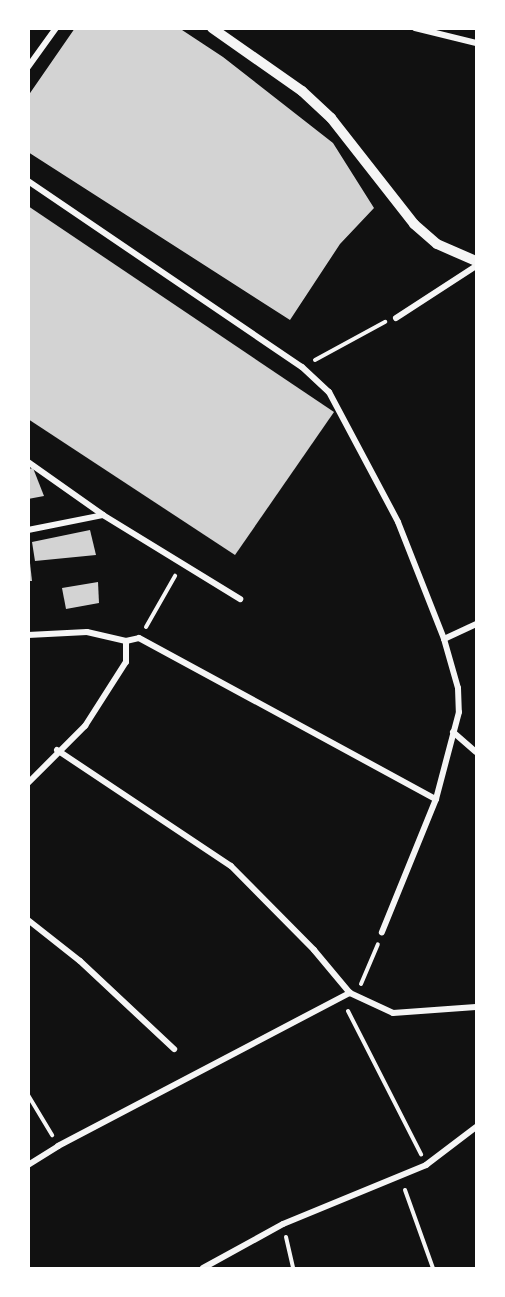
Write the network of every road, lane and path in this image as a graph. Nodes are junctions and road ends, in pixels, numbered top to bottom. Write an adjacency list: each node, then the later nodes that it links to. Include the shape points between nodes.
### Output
1 (56, 28): 5 (street)
2 (212, 28): 7 (street, via 302,91 331,118 429,238)
3 (415, 28): 4 (street)
4 (477, 43)
5 (28, 67)
6 (28, 181): 10 (street)
7 (477, 261)
8 (477, 266): 9 (street)
9 (396, 318): 10 (path, via 362,332)
10 (302, 367): 19 (street, via 329,392 357,438 398,522)
11 (28, 462): 12 (street)
12 (103, 514): 13 (street); 14 (street)
13 (28, 530)
14 (183, 561): 15 (street); 18 (path)
15 (240, 599)
16 (477, 624): 19 (street)
17 (28, 635): 20 (street, via 87,632)
18 (140, 638): 20 (street); 25 (street)
19 (444, 639): 21 (street, via 458,688 459,712)
20 (126, 640): 22 (street, via 126,663 84,726)
21 (453, 732): 23 (street); 25 (street)
22 (57, 750): 24 (street); 28 (street, via 231,866 314,950)
23 (477, 752)
24 (28, 783)
25 (436, 799): 27 (street)
26 (28, 920): 31 (street, via 80,961)
27 (382, 932): 28 (path, via 365,981)
28 (350, 993): 29 (street); 30 (street, via 393,1013)
29 (341, 998): 34 (street); 35 (path)
30 (477, 1007)
31 (174, 1049)
32 (28, 1095): 34 (path)
33 (477, 1127): 35 (street)
34 (58, 1146): 36 (street)
35 (426, 1165): 37 (street)
36 (28, 1166)
37 (400, 1178): 38 (street); 41 (path)
38 (283, 1224): 39 (street); 40 (path)
39 (204, 1269)
40 (293, 1269)
41 (433, 1269)

